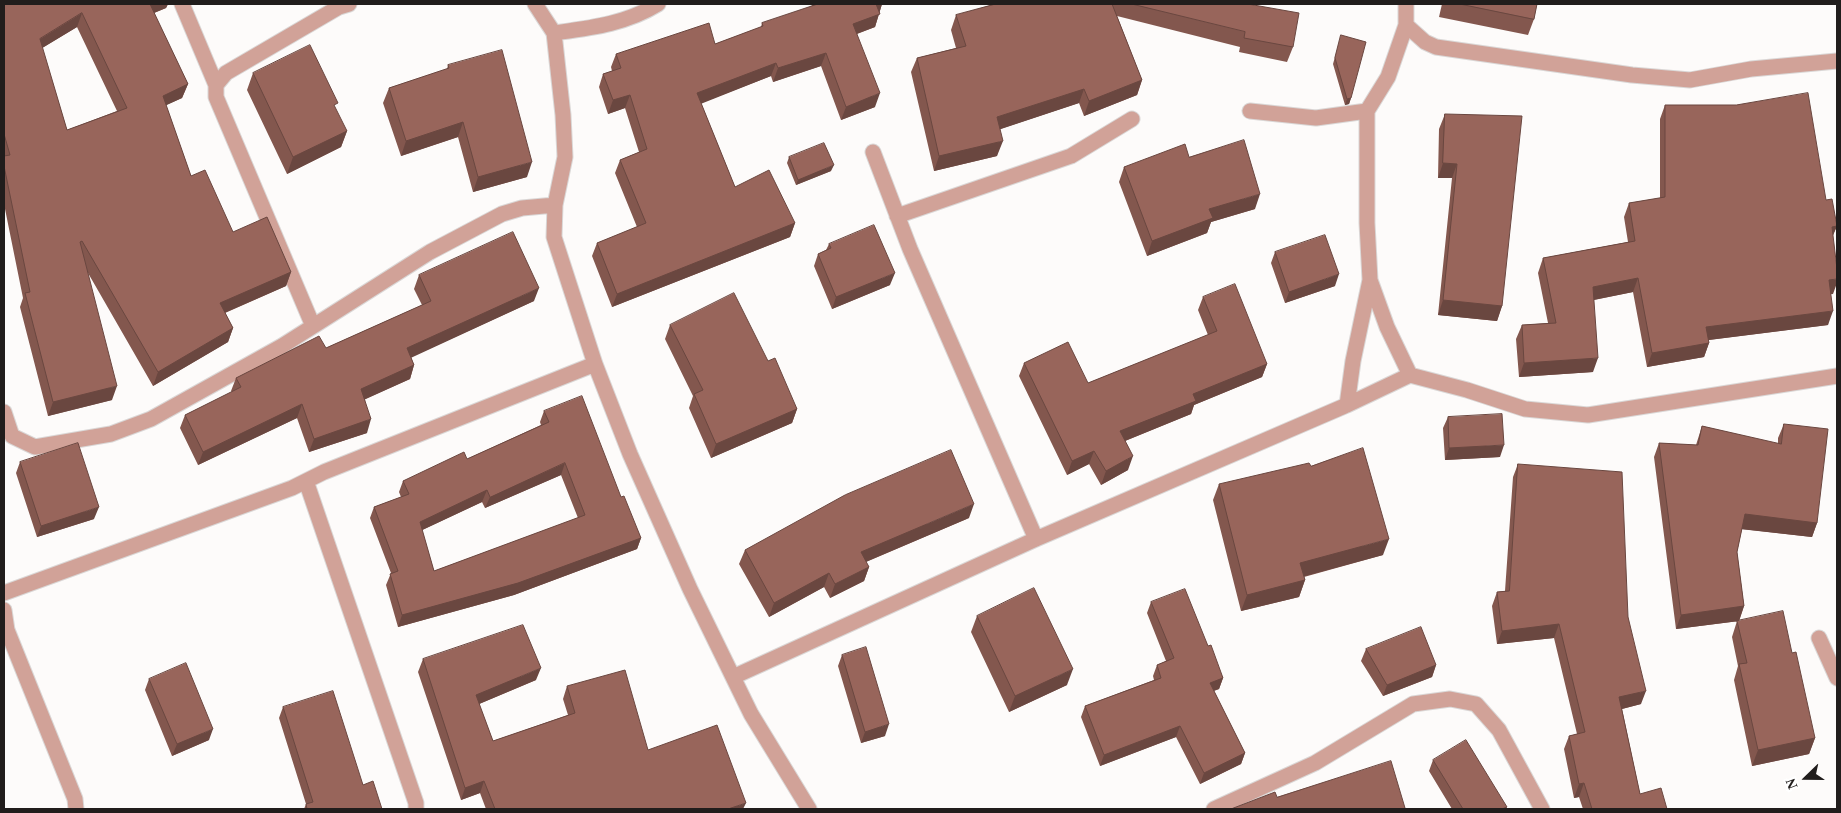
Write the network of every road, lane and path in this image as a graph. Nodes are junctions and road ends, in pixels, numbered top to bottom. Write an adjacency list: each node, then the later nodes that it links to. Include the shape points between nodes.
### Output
1 (182, 4): 9 (street)
2 (349, 4): 9 (street, via 226,73)
3 (535, 4): 7 (street)
4 (658, 4): 7 (street, via 608,25)
5 (1406, 4): 6 (street)
6 (1406, 25): 8 (street, via 1436,47 1632,75 1690,80 1751,69); 11 (street, via 1388,77)
7 (554, 33): 14 (street, via 565,157)
8 (1837, 60)
9 (216, 84): 17 (street, via 216,98)
10 (1250, 111): 11 (street, via 1316,118)
11 (1367, 111): 16 (street)
12 (1132, 120): 15 (street, via 1071,156)
13 (872, 152): 15 (street)
14 (556, 205): 17 (street, via 522,208 502,214 430,252); 18 (street, via 554,237)
15 (897, 216): 24 (street)
16 (1370, 280): 19 (street, via 1387,327); 21 (street)
17 (313, 326): 22 (street, via 151,419 111,434 35,446 12,436)
18 (595, 364): 23 (street); 29 (street, via 630,454)
19 (1410, 375): 20 (street, via 1524,409 1588,415); 21 (street)
20 (1837, 376)
21 (1347, 405): 24 (street)
22 (4, 412)
23 (306, 481): 25 (street); 32 (street)
24 (1036, 539): 29 (street)
25 (10, 591): 26 (street)
26 (4, 606)
27 (4, 610): 31 (street, via 7,630 76,799)
28 (1819, 638): 30 (street)
29 (733, 677): 33 (street, via 751,714)
30 (1837, 678)
31 (76, 809)
32 (416, 809)
33 (809, 809)
34 (1214, 809): 35 (street, via 1315,763 1413,704 1450,699 1476,704 1499,730)
35 (1542, 809)

